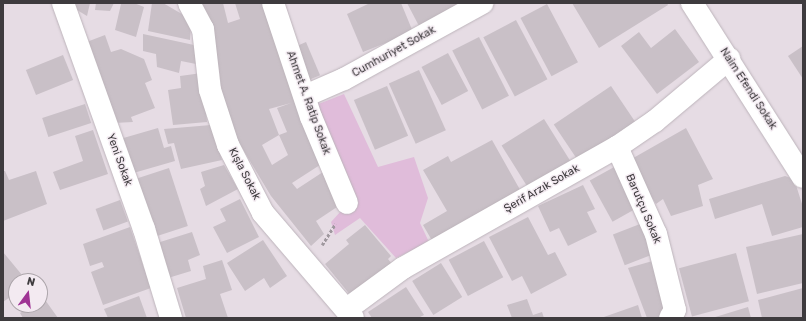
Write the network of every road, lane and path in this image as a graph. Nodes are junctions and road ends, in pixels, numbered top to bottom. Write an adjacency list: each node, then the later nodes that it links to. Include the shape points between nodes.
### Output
1 (63, 3): 13 (street, Yeni Sokak, via 144,229)
2 (189, 3): 11 (street, Kışla Sokak, via 203,29 210,90 228,145 264,213)
3 (273, 3): 7 (street, Ahmet A. Ratip Sokak)
4 (482, 3): 7 (street, Cumhuriyet Sokak, via 344,79)
5 (692, 3): 6 (street, Naim Efendi Sokak)
6 (729, 59): 8 (street, Şerif Arzık Sokak, via 655,121); 9 (street, Naim Efendi Sokak)
7 (305, 96): 10 (street, Ahmet A. Ratip Sokak)
8 (616, 147): 12 (street, Şerif Arzık Sokak, via 403,268); 14 (street, Barutçu Sokak, via 656,234 675,310)
9 (803, 177)
10 (347, 202): 11 (path)
11 (311, 266): 12 (street, Kışla Sokak)
12 (350, 314)
13 (171, 318)
14 (670, 318)

